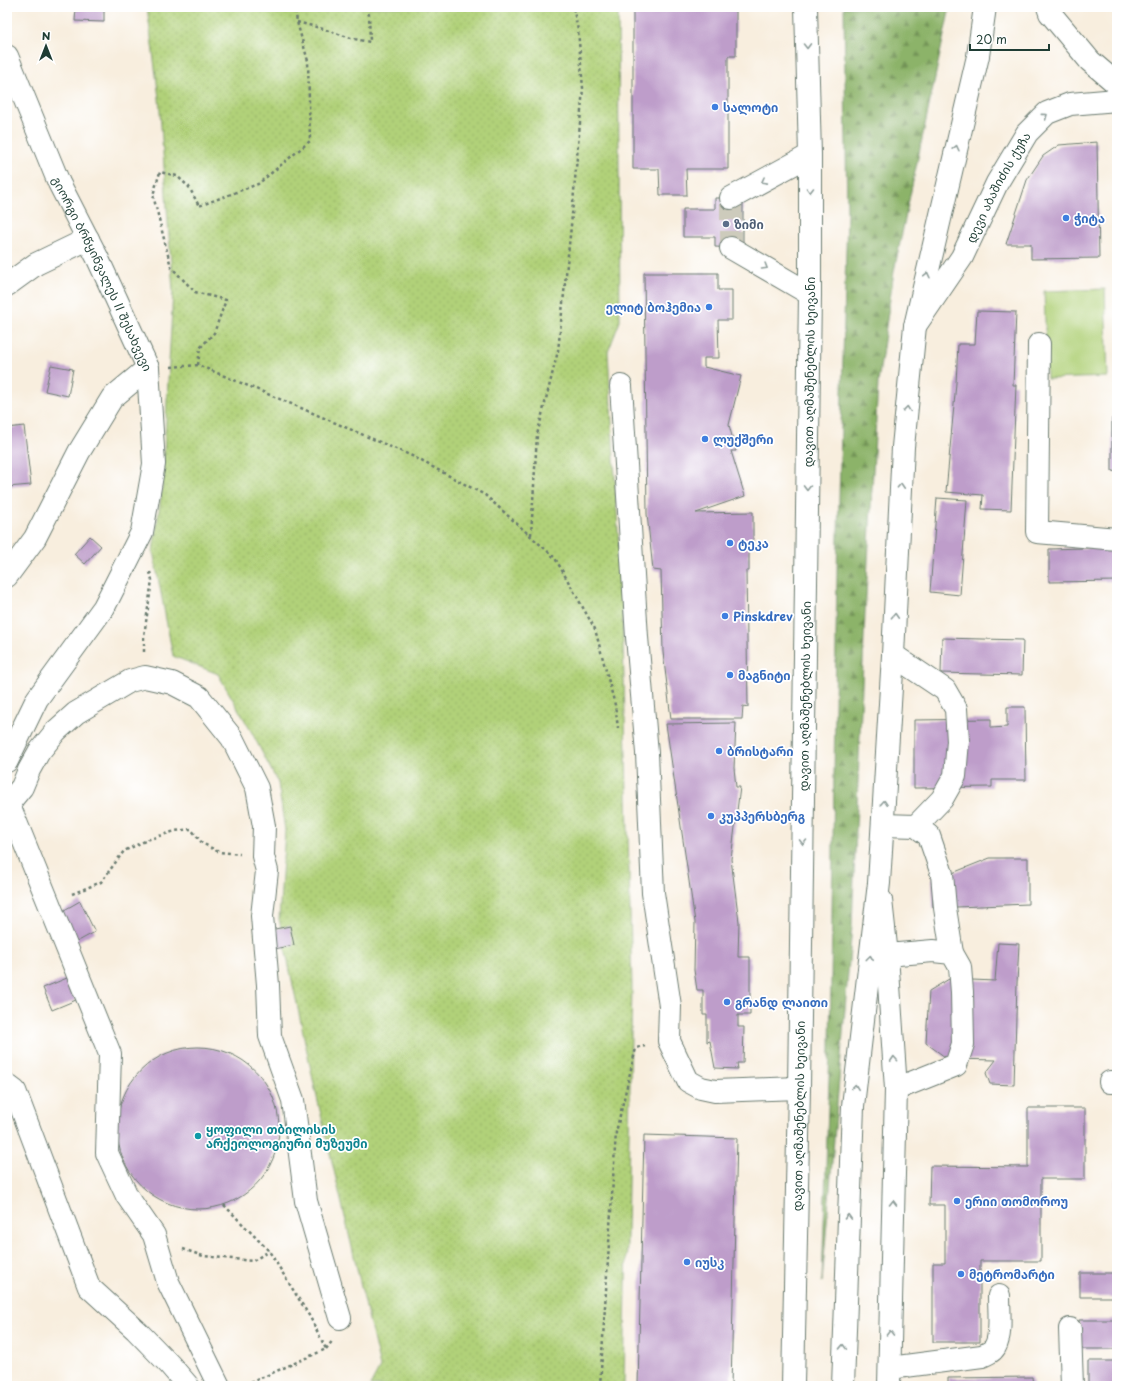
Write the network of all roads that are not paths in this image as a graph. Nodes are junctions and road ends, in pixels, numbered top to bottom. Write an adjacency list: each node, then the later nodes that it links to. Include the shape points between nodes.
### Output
1 (806, 7): 7 (main road, დავით აღმაშენებლის ხეივანი, one-way to 7)
2 (985, 7): 13 (main road, one-way to 2, via 978,56)
3 (1048, 7): 5 (main road, via 1050,14 1090,61)
4 (7, 56): 9 (main road, გიორგი ბრწყინვალეს II შესახვევი, via 59,183)
5 (1117, 84)
6 (1117, 100): 13 (main road, დევი აბაშიძის ქუჩა, one-way to 6, via 962,257 997,183 1027,133 1047,113 1070,104)
7 (810, 156): 8 (main road, one-way to 8); 12 (main road, დავით აღმაშენებლის ხეივანი, one-way to 12)
8 (731, 198)
9 (88, 239): 11 (main road, via 36,264); 15 (main road, გიორგი ბრწყინვალეს II შესახვევი)
10 (731, 248): 12 (main road, one-way to 12)
11 (7, 285)
12 (810, 294): 28 (main road, დავით აღმაშენებლის ხეივანი, one-way to 28)
13 (915, 326): 19 (main road, one-way to 13, via 903,447)
14 (1039, 344): 17 (main road, via 1037,532)
15 (148, 368): 18 (main road, გიორგი ბრწყინვალეს II შესახვევი, via 112,398 79,452 35,538); 20 (main road, via 154,464 142,532 104,607 37,698)
16 (621, 386): 28 (main road, via 647,753 653,893 670,1006 669,1041 688,1081 701,1088 715,1091)
17 (1117, 539)
18 (7, 576)
19 (893, 655): 22 (main road, one-way to 19); 23 (main road, via 945,690 956,709 958,741 955,776 942,799)
20 (7, 760)
21 (7, 802): 31 (main road, via 22,787 39,752 56,731 76,712 130,681 145,677 172,683 199,697 232,738 257,788 264,826 263,856 267,871 262,916 270,1036 293,1100 306,1201); 35 (main road, via 110,1054 108,1153 127,1196 154,1234 168,1282)
22 (883, 825): 23 (main road); 24 (main road)
23 (916, 826): 25 (main road, via 929,836 942,874)
24 (879, 884): 26 (main road); 37 (main road, one-way to 24, via 853,1106)
25 (952, 953): 26 (main road, via 933,950); 29 (main road, via 960,967 962,992 963,1044 956,1065)
26 (888, 955): 29 (main road, one-way to 26)
27 (7, 1085): 34 (main road, via 15,1091 89,1287 136,1330)
28 (799, 1088): 36 (main road, დავით აღმაშენებლის ხეივანი)
29 (896, 1089): 33 (main road, one-way to 29)
30 (999, 1296): 33 (main road, via 999,1336 995,1348 989,1353)
31 (340, 1318)
32 (1070, 1329): 38 (main road)
33 (890, 1377)
34 (188, 1386)
35 (219, 1386)
36 (793, 1386)
37 (843, 1386)
38 (1072, 1386)

